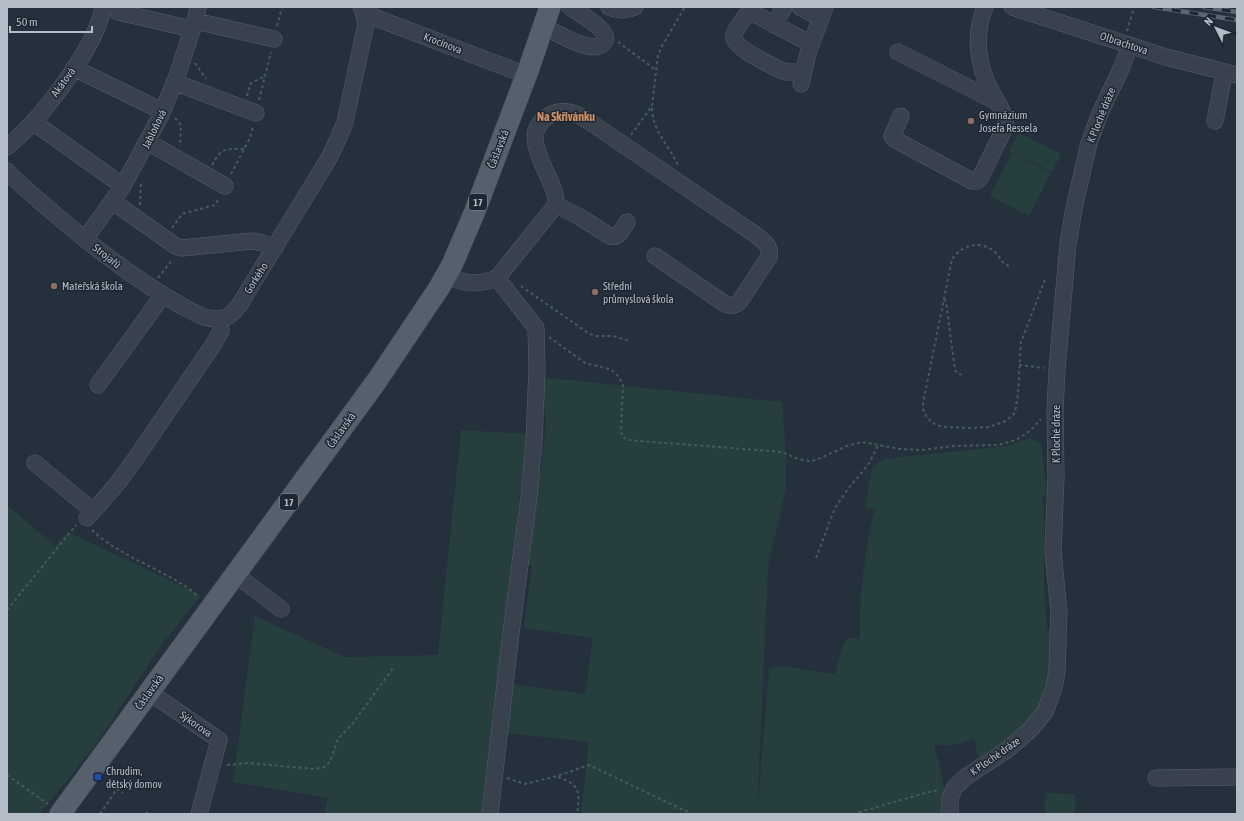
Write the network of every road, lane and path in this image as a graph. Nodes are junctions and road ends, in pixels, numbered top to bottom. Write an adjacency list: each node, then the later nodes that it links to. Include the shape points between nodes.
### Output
1 (282, 7): 19 (path)
2 (362, 7): 27 (street, Krocínova, via 376,18); 56 (street, Gorkého, via 366,24 339,137)
3 (550, 7): 17 (main road, Čáslavská / 17)
4 (570, 7): 18 (street)
5 (609, 7): 6 (street, via 625,10)
6 (635, 7)
7 (685, 7): 25 (path, via 662,46)
8 (784, 7): 16 (street)
9 (800, 7): 14 (street)
10 (985, 7): 31 (street, via 978,28 979,52 985,76)
11 (1012, 7): 20 (street, Olbrachtova)
12 (1134, 8): 20 (path)
13 (111, 9): 15 (street); 24 (street, Akátová)
14 (822, 13): 21 (street)
15 (195, 19): 19 (street); 22 (street, Jabloňová)
16 (774, 25): 21 (street); 21 (street, via 750,13 744,16 734,34 735,40 744,50 780,70 802,78)
17 (544, 28): 18 (street, via 584,45 596,46 601,46 605,42 605,33); 27 (main road, Čáslavská / 17)
18 (601, 29): 25 (path)
19 (274, 39): 28 (path)
20 (1128, 39): 26 (street, Olbrachtova); 69 (street, K Ploché dráze, via 1121,69 1094,129 1074,208 1068,244)
21 (811, 44)
22 (185, 50): 29 (street, Jabloňová); 30 (path, via 208,81)
23 (898, 52): 31 (street)
24 (74, 68): 33 (street); 37 (street, Akátová)
25 (656, 70): 32 (path)
26 (1231, 74): 36 (street)
27 (526, 75): 59 (main road, Čáslavská / 17, via 472,218)
28 (265, 76): 34 (path); 34 (path, via 250,84)
29 (174, 82): 30 (street); 33 (street, Jabloňová)
30 (203, 93): 34 (street)
31 (997, 102): 35 (street, via 1005,118 1006,127 977,181 972,181 894,139 892,136)
32 (652, 106): 39 (path); 48 (path, via 656,128 677,164)
33 (163, 110): 38 (street, Jabloňová); 42 (path, via 182,125)
34 (250, 111): 41 (path, via 250,138)
35 (901, 116)
36 (1215, 121)
37 (32, 122): 40 (street, Akátová); 46 (street)
38 (148, 142): 42 (street); 46 (street, Jabloňová)
39 (624, 145): 48 (street); 50 (street, via 577,114 558,112 546,117 538,128 535,142 556,196)
40 (7, 147)
41 (244, 149): 44 (path, via 226,149 219,153); 47 (path)
42 (179, 160): 44 (street)
43 (7, 171): 54 (street, Strojařů)
44 (207, 175): 47 (street)
45 (142, 181): 51 (path)
46 (123, 186): 49 (street, Jabloňová)
47 (225, 186): 53 (path, via 215,205 182,214)
48 (684, 186): 57 (street, via 763,240 770,251 769,257 740,301 731,306)
49 (112, 201): 51 (street); 54 (street, Jabloňová)
50 (556, 205): 52 (street, via 614,237); 61 (street)
51 (139, 220): 53 (street)
52 (627, 222)
53 (164, 238): 55 (street)
54 (85, 239): 63 (street, Strojařů)
55 (179, 247): 56 (street, via 252,241); 63 (path)
56 (275, 248): 65 (street, Gorkého, via 237,308)
57 (655, 256)
58 (1009, 266): 64 (path, via 987,247 972,245 962,249 952,259)
59 (446, 276): 61 (street, via 463,283); 77 (main road, Čáslavská / 17, via 428,307 376,382)
60 (1046, 277): 68 (path, via 1023,336)
61 (497, 278): 66 (street)
62 (520, 285): 67 (path, via 588,333)
63 (157, 292): 65 (street, Strojařů, via 200,315); 71 (street)
64 (944, 299): 68 (path, via 923,403 924,414 932,422 944,427 989,427 1013,416); 70 (path, via 955,370 958,374)
65 (220, 319): 75 (street, via 221,331 213,345 138,455)
66 (536, 328): 73 (path, via 585,363 609,369 619,377 623,385 621,430 622,436 627,440 782,452 798,460 809,461 862,442); 84 (street, via 535,425 529,496)
67 (630, 341)
68 (1019, 365): 69 (path)
69 (1057, 369): 72 (street, K Ploché dráze)
70 (964, 375)
71 (98, 385)
72 (1055, 410): 73 (path, via 1046,414 1031,430 1009,443 921,450); 89 (street, K Ploché dráze, via 1053,552 1059,618 1058,664 1054,688 1044,712 1030,730 1007,750 966,776)
73 (878, 446): 76 (path, via 868,465 835,508)
74 (35, 463): 75 (street)
75 (90, 514): 79 (path, via 78,523); 80 (path, via 90,529 129,556 161,571 197,596)
76 (816, 558)
77 (236, 575): 78 (street); 80 (main road, Čáslavská / 17)
78 (281, 609)
79 (7, 610)
80 (207, 615): 82 (main road, Čáslavská / 17)
81 (393, 668): 83 (path, via 354,722 338,739 330,762 324,767 315,769 248,763 230,764)
82 (149, 692): 83 (street, Sýkorova, via 218,740); 92 (main road, Čáslavská / 17)
83 (211, 770): 95 (street, Sýkorova)
84 (495, 772): 86 (path, via 525,784); 96 (street)
85 (7, 775): 92 (path)
86 (557, 776): 97 (path, via 569,780 577,788 580,798); 98 (path, via 588,765)
87 (1237, 777): 88 (street)
88 (1156, 778)
89 (955, 787): 99 (path); 100 (street, via 950,798)
90 (123, 794): 93 (path, via 116,789)
91 (146, 812): 94 (path)
92 (60, 813)
93 (100, 814)
94 (149, 814)
95 (199, 814)
96 (490, 814)
97 (577, 814)
98 (692, 814)
99 (853, 814)
100 (950, 814)

